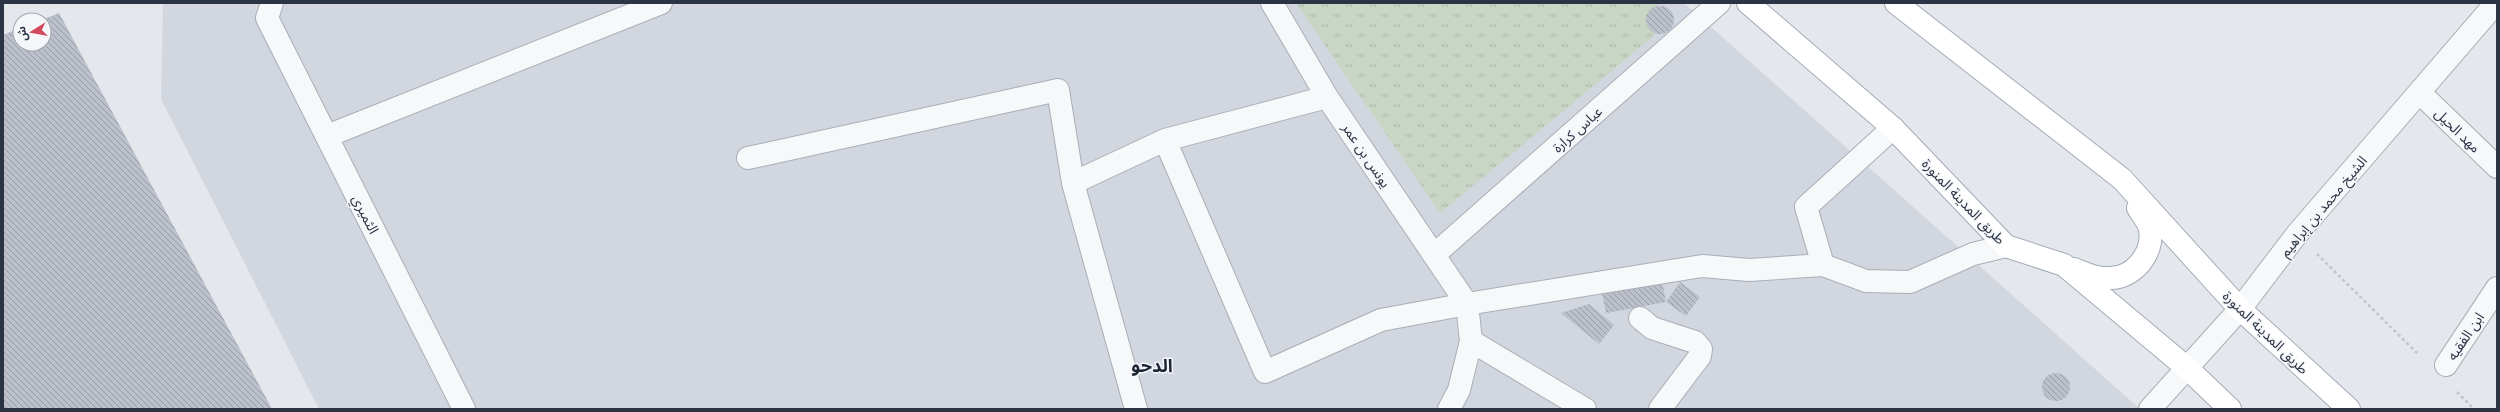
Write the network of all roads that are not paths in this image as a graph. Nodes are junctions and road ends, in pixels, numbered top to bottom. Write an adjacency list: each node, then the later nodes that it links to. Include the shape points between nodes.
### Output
1 (661, 3): 11 (street)
2 (1272, 3): 9 (street, يونس بن عمر)
3 (1719, 3): 18 (street, عباس كرارة)
4 (1748, 3): 10 (main road, طريق المدينة المنورة)
5 (1896, 3): 15 (main road, طريق المدينة المنورة)
6 (2496, 3): 8 (street, الشيخ محمد بن إبراهيم)
7 (269, 11): 11 (street, الثميري)
8 (2420, 93): 14 (street, مهد الحيل); 23 (street, الشيخ محمد بن إبراهيم, via 2297,234)
9 (1327, 97): 12 (street); 18 (street, يونس بن عمر)
10 (1893, 128): 17 (main road, طريق المدينة المنورة); 19 (street, via 1806,207)
11 (327, 136): 28 (street, الثميري)
12 (1165, 140): 16 (street); 22 (street, via 1265,372 1381,320)
13 (748, 158): 16 (street, via 1058,90)
14 (2497, 167)
15 (2122, 180): 20 (main road, via 2150,228 2150,243 2146,256 2137,267 2125,275 2111,279 2097,278); 23 (main road, طريق المدينة المنورة)
16 (1073, 183): 29 (street)
17 (2006, 246): 19 (street, via 1973,254 1910,282 1866,281); 20 (main road, طريق المدينة المنورة)
18 (1434, 255): 22 (street, يونس بن عمر)
19 (1823, 265): 22 (street, via 1749,270 1702,266)
20 (2064, 265): 27 (main road, طريق المدينة المنورة)
21 (2497, 288): 26 (street, ابن الفقيه)
22 (1467, 304): 25 (street)
23 (2240, 309): 27 (street, الشيخ محمد بن إبراهيم); 35 (main road, طريق المدينة المنورة)
24 (1640, 318): 32 (street, via 1652,328 1695,342 1701,349 1700,356)
25 (1471, 340): 30 (street, via 1459,390); 31 (street)
26 (2446, 365)
27 (2187, 368): 33 (street, الشيخ محمد بن إبراهيم); 34 (main road, طريق المدينة المنورة)
28 (464, 409)
29 (1136, 409)
30 (1449, 409)
31 (1585, 409)
32 (1660, 409)
33 (2150, 409)
34 (2230, 409)
35 (2349, 409)

